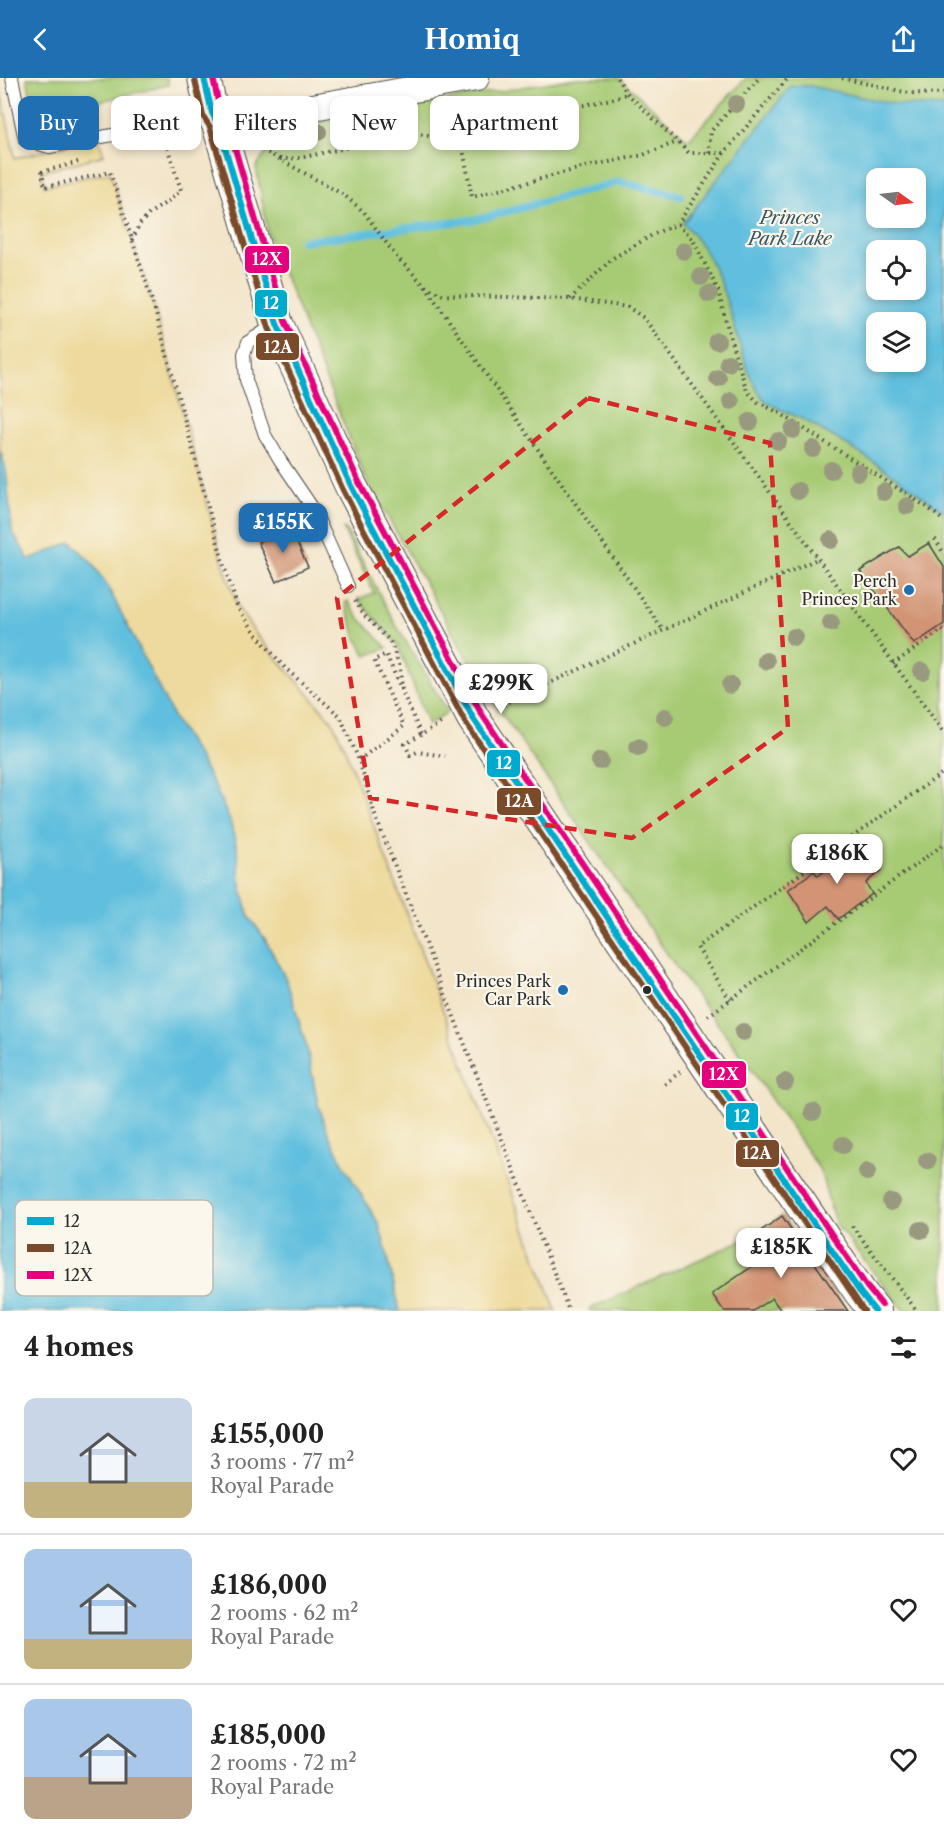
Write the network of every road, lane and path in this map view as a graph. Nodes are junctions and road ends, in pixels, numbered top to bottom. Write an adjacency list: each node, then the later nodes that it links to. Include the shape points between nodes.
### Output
1 (12, 78): 11 (lane)
2 (204, 78): 13 (street)
3 (474, 78): 10 (street)
4 (617, 78): 8 (path)
5 (759, 78): 21 (path, via 711,131)
6 (788, 78): 22 (path)
7 (842, 78): 9 (path, via 909,93)
8 (627, 93): 12 (path); 16 (path)
9 (944, 93)
10 (318, 103)
11 (18, 105)
12 (579, 106)
13 (213, 112)
14 (430, 136): 23 (path, via 412,133)
15 (99, 141): 25 (path, via 104,155 42,172 45,187 110,172)
16 (677, 141): 20 (path, via 643,155 472,197); 21 (path, via 689,153)
17 (168, 150): 25 (path, via 181,190 150,213)
18 (224, 150): 28 (street)
19 (265, 150): 23 (path)
20 (463, 150)
21 (709, 153): 22 (path)
22 (724, 153): 24 (path)
23 (280, 159): 26 (path, via 344,195 364,212 395,255)
24 (678, 224): 27 (path, via 614,258); 29 (path, via 692,238 718,290 747,392)
25 (132, 241): 42 (path, via 238,608 285,668 340,716)
26 (425, 286): 27 (path, via 443,295); 34 (path)
27 (570, 298): 32 (path, via 628,307 644,318)
28 (277, 324): 33 (lane, via 248,342 244,354 246,380 265,435 314,510); 38 (street)
29 (944, 521)
30 (935, 539): 31 (path)
31 (944, 554)
32 (819, 558): 34 (path); 36 (path)
33 (348, 586): 37 (path, via 353,600 390,641 400,667)
34 (663, 630): 38 (path)
35 (943, 630): 36 (path)
36 (893, 664): 39 (path)
37 (403, 693): 40 (path); 42 (path, via 386,654 374,660 404,726)
38 (460, 719): 40 (path); 49 (street)
39 (944, 733)
40 (421, 735): 41 (path, via 405,744 410,755 417,752)
41 (445, 756)
42 (359, 760): 48 (path, via 375,815)
43 (944, 772): 45 (path, via 697,947)
44 (944, 844): 45 (path)
45 (730, 1000): 46 (path)
46 (705, 1019)
47 (847, 1220): 50 (path)
48 (569, 1311)
49 (875, 1311)
50 (917, 1311)

